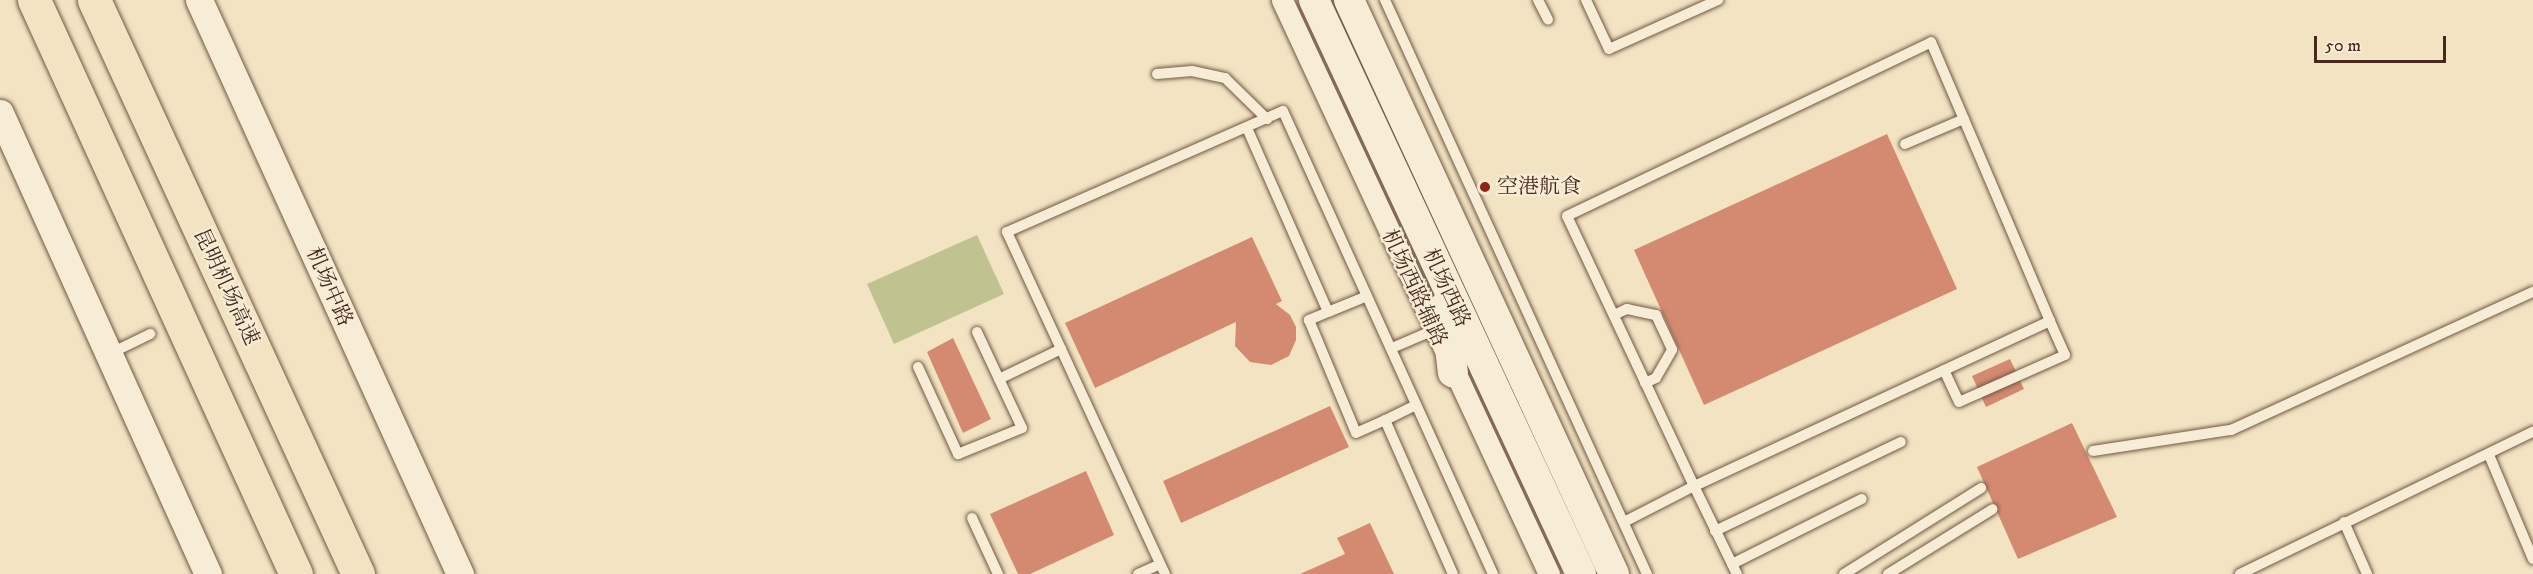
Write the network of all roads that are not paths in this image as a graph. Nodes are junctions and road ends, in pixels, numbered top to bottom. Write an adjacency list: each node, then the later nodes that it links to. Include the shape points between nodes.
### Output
1 (34, 0): 53 (highway)
2 (94, 0): 54 (highway, 昆明机场高速)
3 (199, 0): 55 (street, 机场中路)
4 (1282, 0): 24 (street, 机场西路辅路)
5 (1314, 0): 18 (main road, 机场西路)
6 (1349, 0): 62 (main road, 机场西路)
7 (1385, 0): 46 (lane)
8 (1538, 0): 11 (lane)
9 (1586, 0): 10 (lane, via 1609,49)
10 (1718, 0)
11 (1548, 20)
12 (1157, 74): 14 (lane, via 1192,71 1225,78)
13 (0, 113): 29 (street)
14 (1267, 119): 16 (lane); 20 (lane, via 1283,111)
15 (1964, 119): 17 (lane); 22 (lane, via 1931,42 1567,216); 23 (lane)
16 (1247, 128): 21 (lane); 28 (lane, via 1007,232)
17 (1905, 144)
18 (1442, 279): 32 (main road); 61 (main road, 机场西路)
19 (2533, 292): 39 (lane, via 2231,430)
20 (1367, 296): 21 (lane); 27 (lane)
21 (1328, 312): 36 (lane, via 1309,321 1356,433)
22 (1614, 315): 34 (lane); 34 (lane, via 1627,309 1656,315 1672,350 1656,378)
23 (2050, 321): 31 (lane); 31 (lane, via 2065,355 1959,402)
24 (1434, 330): 27 (lane); 32 (street, 机场西路辅路)
25 (977, 332): 33 (lane)
26 (150, 334): 29 (lane)
27 (1392, 348): 35 (lane)
28 (1061, 349): 33 (lane); 50 (lane)
29 (109, 354): 52 (street)
30 (918, 367): 33 (lane, via 958,454 1022,428)
31 (1944, 370): 41 (lane)
32 (1453, 373): 60 (street, 机场西路辅路)
33 (999, 379)
34 (1646, 383): 41 (lane)
35 (1416, 405): 36 (lane); 59 (lane)
36 (1385, 420): 58 (lane)
37 (2533, 432): 40 (lane)
38 (1901, 442): 48 (lane)
39 (2093, 451)
40 (2488, 455): 47 (lane); 49 (lane)
41 (1694, 486): 46 (lane); 48 (lane)
42 (1981, 488): 64 (lane)
43 (1862, 499): 51 (lane)
44 (1993, 509): 65 (lane)
45 (972, 518): 56 (lane)
46 (1624, 522): 63 (lane)
47 (2344, 522): 66 (lane); 67 (lane)
48 (1715, 531): 51 (lane)
49 (2533, 559)
50 (1162, 569): 57 (lane)
51 (1734, 569)
52 (208, 574)
53 (296, 574)
54 (358, 574)
55 (460, 574)
56 (998, 574)
57 (1138, 574)
58 (1453, 574)
59 (1492, 574)
60 (1549, 574)
61 (1581, 574)
62 (1614, 574)
63 (1647, 574)
64 (1844, 574)
65 (1888, 574)
66 (2240, 574)
67 (2367, 574)

